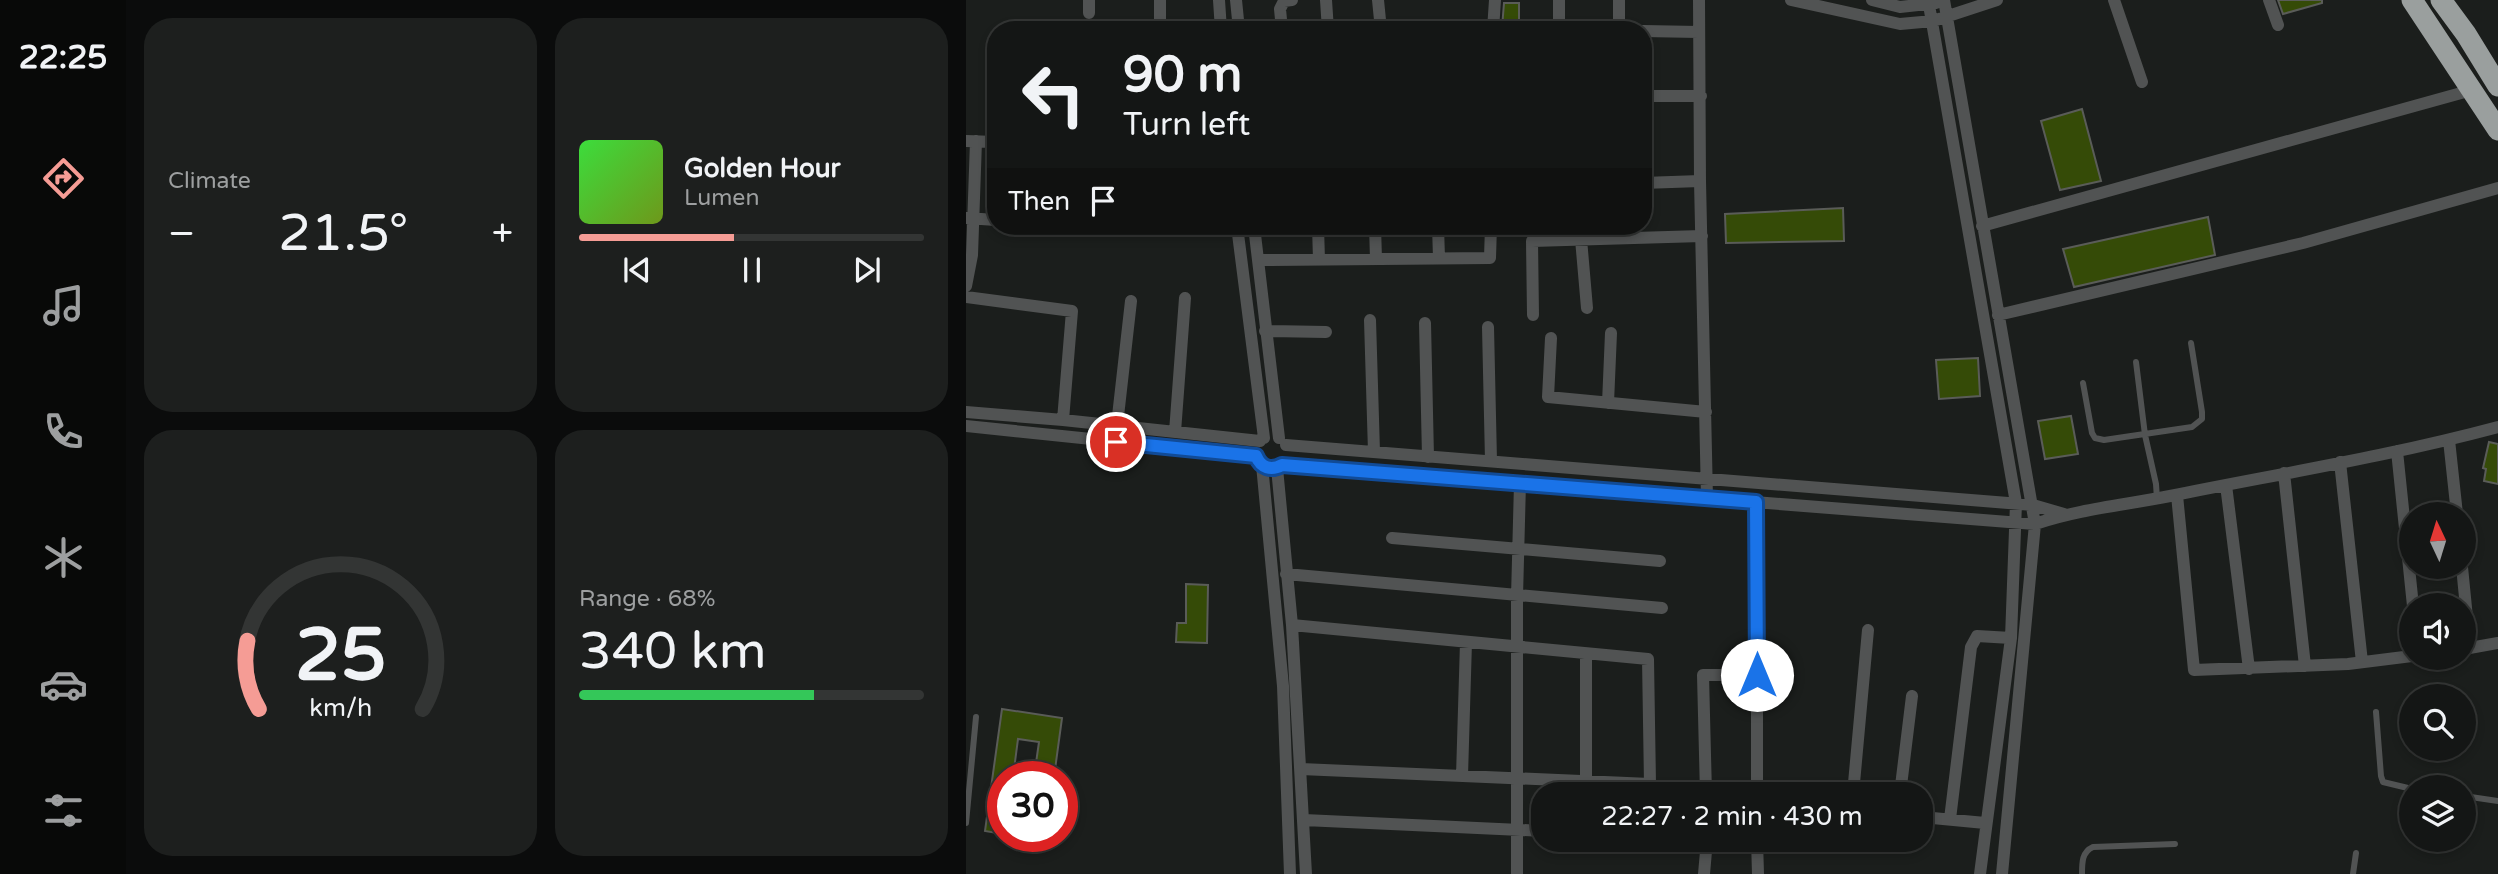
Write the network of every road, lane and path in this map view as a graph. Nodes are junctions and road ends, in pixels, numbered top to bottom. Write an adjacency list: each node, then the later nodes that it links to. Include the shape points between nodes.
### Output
1 (1160, 0): 21 (street)
2 (1219, 0): 22 (street)
3 (1237, 0): 23 (street)
4 (1292, 0): 24 (street, via 1284,1)
5 (1326, 0): 25 (street)
6 (1378, 0): 26 (street)
7 (1494, 0): 27 (street)
8 (1559, 0): 28 (street)
9 (1619, 0): 29 (street)
10 (1699, 0): 33 (street)
11 (1791, 0): 30 (street, via 1887,23)
12 (1945, 0): 19 (street); 20 (street)
13 (1997, 0): 20 (street)
14 (2114, 0): 34 (street)
15 (2269, 0): 31 (street)
16 (2412, 0): 36 (highway)
17 (2441, 0): 35 (highway)
18 (1879, 1): 19 (street, via 1900,7)
19 (1929, 5): 30 (street)
20 (1948, 17): 30 (street); 46 (street)
21 (1160, 21)
22 (1220, 21)
23 (1238, 21)
24 (1281, 21)
25 (1327, 21)
26 (1380, 21)
27 (1493, 21)
28 (1559, 21)
29 (1619, 21)
30 (1933, 21): 75 (street)
31 (2278, 26)
32 (1652, 31): 33 (street)
33 (1699, 32): 38 (street)
34 (2142, 82)
35 (2498, 86)
36 (2472, 90): 39 (highway); 46 (street)
37 (1652, 96): 38 (street)
38 (1701, 96): 41 (street)
39 (2498, 130)
40 (971, 141): 44 (street)
41 (1700, 181): 42 (street); 53 (street)
42 (1652, 183)
43 (2498, 188): 64 (street, via 2303,243)
44 (969, 219): 45 (street); 59 (street, via 972,255)
45 (987, 220)
46 (1982, 226): 64 (street)
47 (1238, 235): 87 (street)
48 (1255, 235): 57 (street)
49 (1318, 235): 58 (street)
50 (1375, 235): 56 (street)
51 (1438, 235): 55 (street)
52 (1491, 235): 55 (street, via 1490,258)
53 (1702, 236): 54 (street); 80 (street)
54 (1581, 239): 63 (street); 65 (street, via 1532,241)
55 (1439, 258): 56 (street)
56 (1376, 259): 58 (street)
57 (1258, 260): 58 (street); 69 (street)
58 (1319, 260)
59 (966, 286)
60 (966, 297): 81 (street, via 1072,311)
61 (1185, 298): 85 (street)
62 (1131, 301): 82 (street)
63 (1587, 308)
64 (1998, 315): 74 (street)
65 (1532, 316)
66 (1370, 320): 91 (street)
67 (1424, 323): 92 (street)
68 (1488, 327): 94 (street)
69 (1265, 331): 70 (street); 89 (street)
70 (1326, 332)
71 (1611, 333): 78 (street)
72 (1551, 338): 78 (street, via 1548,397)
73 (2191, 343): 86 (lane, via 2202,419 2192,427)
74 (2004, 348): 75 (street); 107 (street)
75 (1988, 349): 106 (street)
76 (2136, 362): 86 (lane)
77 (2083, 383): 86 (lane, via 2095,438)
78 (1608, 403): 80 (street)
79 (966, 412): 81 (street)
80 (1706, 412): 98 (street)
81 (1063, 419): 82 (street)
82 (1117, 425): 85 (street)
83 (966, 426): 93 (street)
84 (2498, 427): 88 (street)
85 (1175, 432): 87 (street)
86 (2145, 435): 103 (lane)
87 (1262, 440): 89 (street); 93 (street)
88 (2449, 440): 90 (street); 105 (street)
89 (1282, 442): 91 (street); 96 (street, via 1287,456)
90 (2396, 451): 95 (street); 115 (street)
91 (1374, 452): 92 (street)
92 (1429, 457): 94 (street)
93 (1259, 461): 96 (street, via 1266,468); 156 (street, via 1283,686)
94 (1491, 461): 98 (street)
95 (2340, 462): 97 (street); 127 (street)
96 (1280, 466): 99 (street); 114 (street)
97 (2284, 473): 100 (street); 128 (street)
98 (1707, 478): 102 (street); 106 (street)
99 (1520, 483): 102 (street); 112 (street)
100 (2226, 485): 101 (street); 129 (street)
101 (2176, 495): 103 (street); 129 (street, via 2194,670)
102 (1707, 498): 104 (street)
103 (2157, 499): 108 (street)
104 (1756, 502): 109 (street); 130 (street)
105 (2456, 502)
106 (2016, 503): 107 (street); 109 (street)
107 (2033, 505): 108 (street); 110 (street)
108 (2064, 514): 110 (street)
109 (2017, 523): 110 (street); 120 (street)
110 (2035, 524): 162 (street)
111 (1392, 538): 112 (street)
112 (1519, 549): 113 (street); 116 (street)
113 (1660, 561)
114 (1286, 573): 116 (street); 118 (street)
115 (2412, 593)
116 (1517, 597): 117 (street); 124 (street)
117 (1662, 608)
118 (1292, 625): 121 (street); 134 (street)
119 (1868, 630): 140 (street)
120 (2011, 638): 146 (street, via 1978,636 1971,647); 149 (street)
121 (1466, 642): 124 (street); 135 (street)
122 (2498, 643): 123 (street)
123 (2476, 647)
124 (1517, 649): 125 (street); 136 (street)
125 (1586, 654): 137 (street); 137 (street, via 1648,659 1650,784)
126 (2399, 658): 127 (street)
127 (2362, 662): 128 (street)
128 (2305, 666): 129 (street)
129 (2249, 669)
130 (1757, 675): 138 (street, via 1703,675); 139 (street)
131 (1912, 696): 141 (street)
132 (2376, 712): 142 (lane, via 2381,776 2383,782)
133 (976, 718): 148 (lane)
134 (1301, 769): 135 (street); 147 (street)
135 (1462, 776): 136 (street)
136 (1516, 777): 137 (street); 150 (street)
137 (1586, 781)
138 (1706, 782)
139 (1757, 782)
140 (1854, 782)
141 (1901, 782)
142 (2399, 786)
143 (2476, 798): 144 (lane)
144 (2498, 801)
145 (1933, 818): 146 (street)
146 (1950, 819): 149 (street)
147 (1304, 820): 150 (street); 157 (street)
148 (966, 823)
149 (1985, 823): 161 (street)
150 (1516, 830): 151 (street); 158 (street)
151 (1531, 831)
152 (2175, 844): 163 (lane, via 2093,846 2084,855)
153 (1706, 852): 159 (street)
154 (1757, 852): 160 (street)
155 (2356, 853): 164 (lane)
156 (1290, 874)
157 (1306, 874)
158 (1517, 874)
159 (1704, 874)
160 (1758, 874)
161 (1980, 874)
162 (2002, 874)
163 (2082, 874)
164 (2353, 874)

